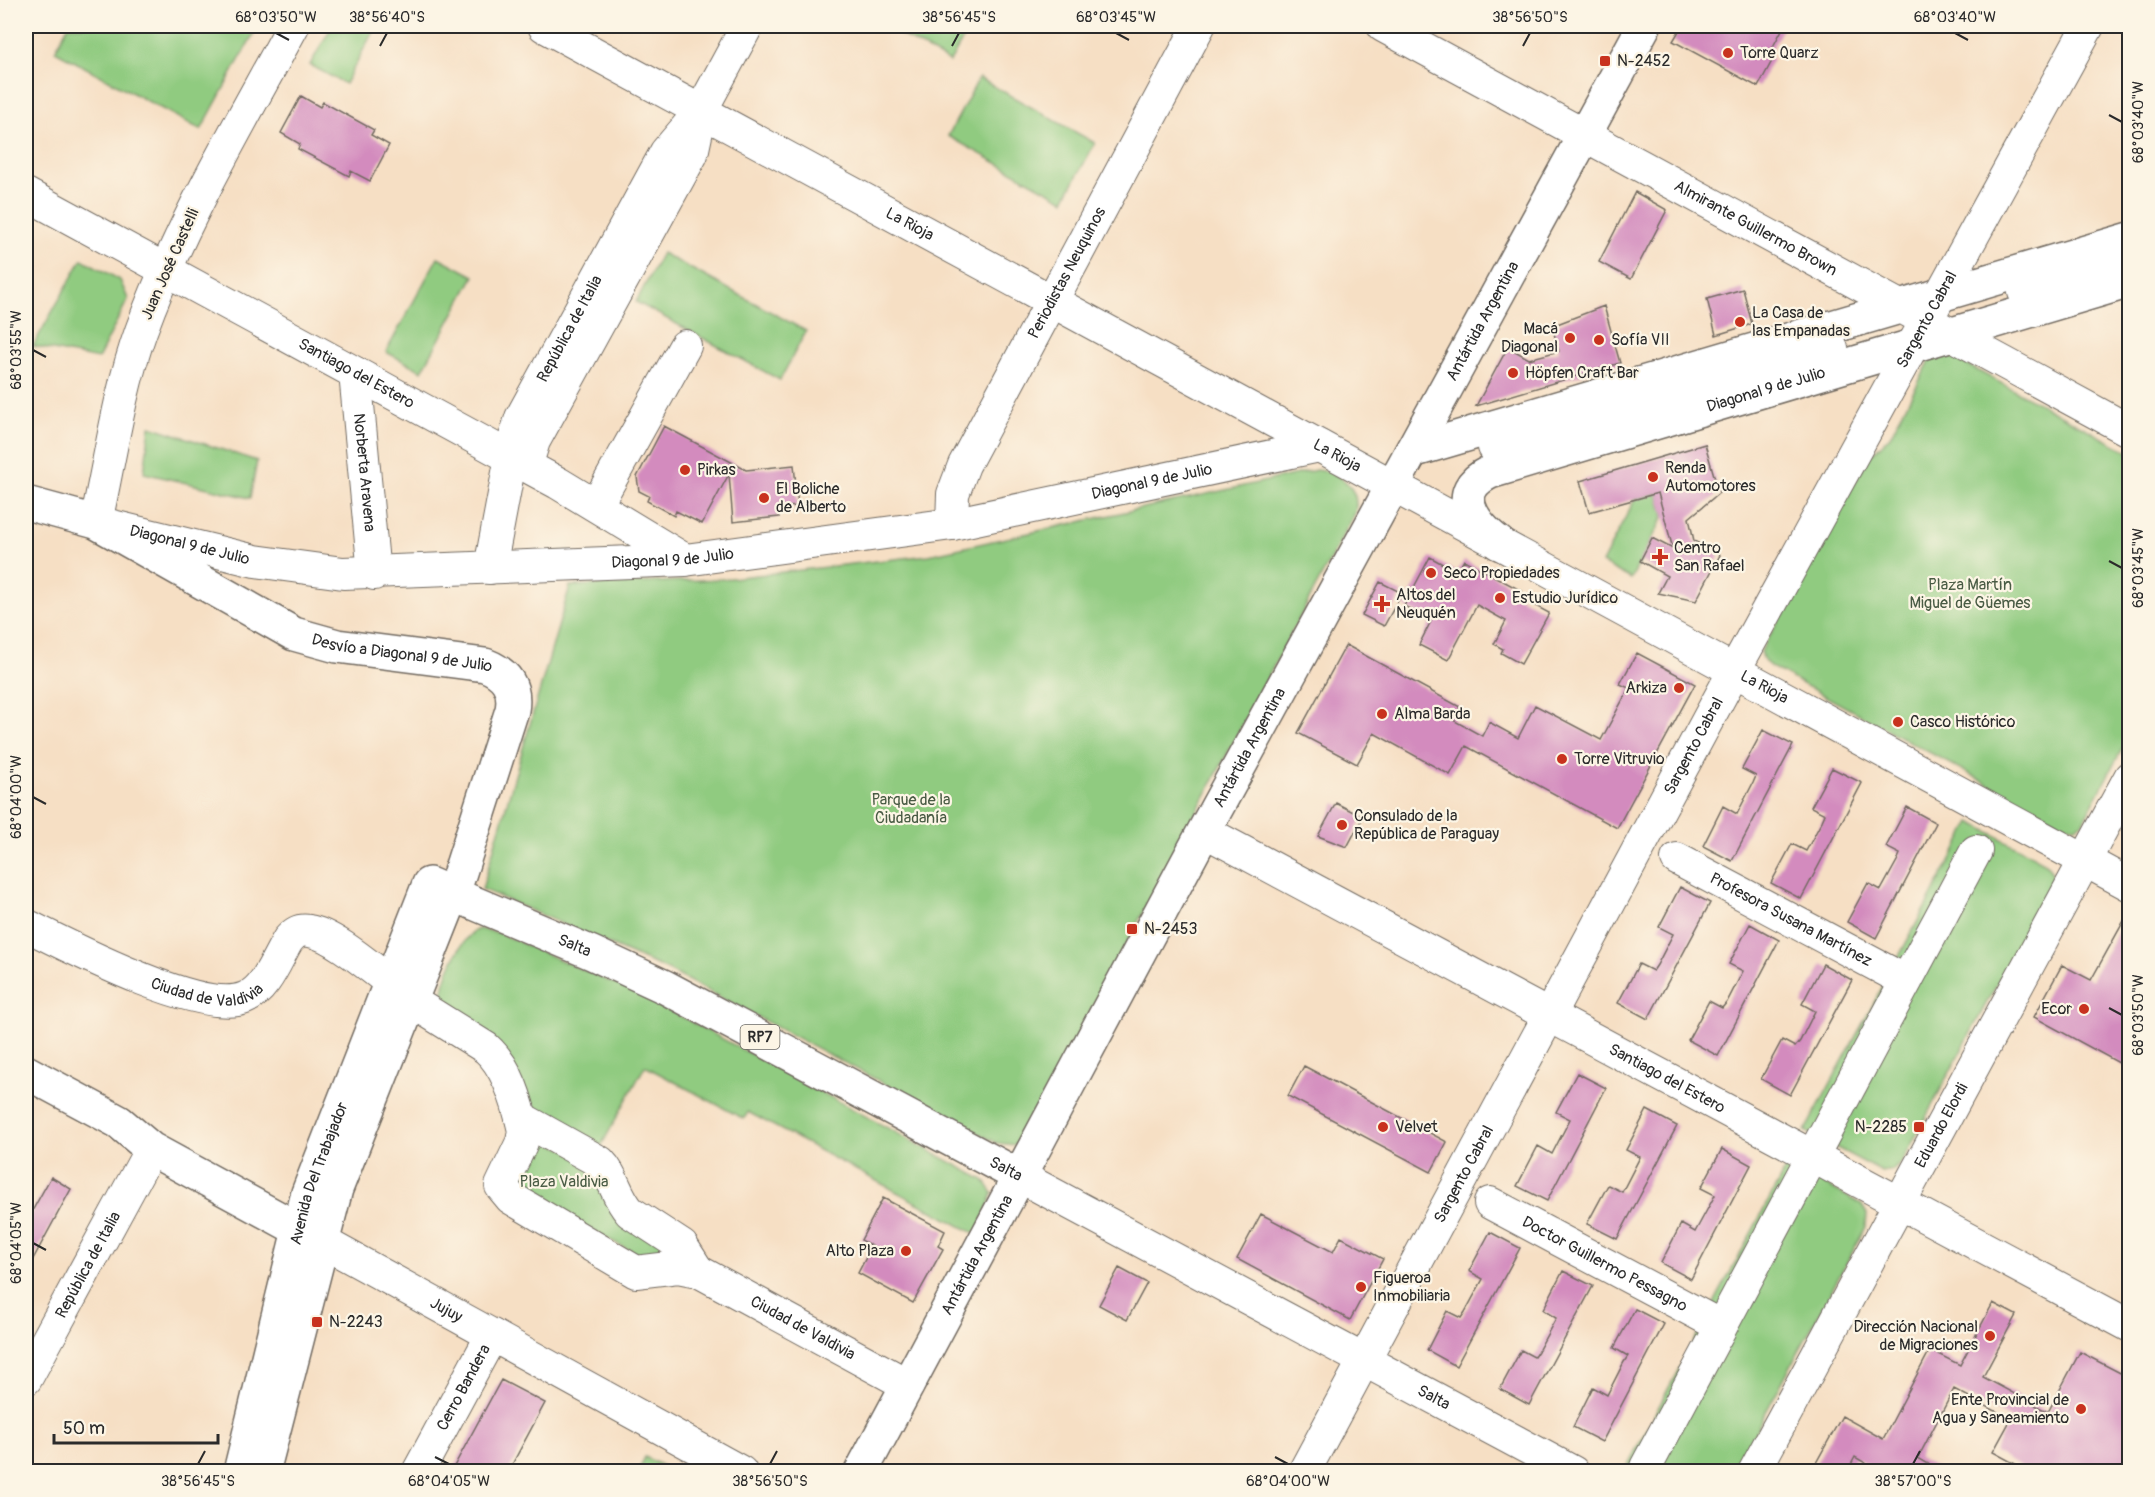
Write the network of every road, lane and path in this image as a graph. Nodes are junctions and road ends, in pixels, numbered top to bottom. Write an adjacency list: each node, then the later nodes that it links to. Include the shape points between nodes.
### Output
1 (293, 26): 13 (street, Juan José Castelli, via 189,217)
2 (544, 26): 8 (street, La Rioja)
3 (747, 26): 8 (street, República de Italia)
4 (1199, 26): 16 (street, Periodistas Neuquinos)
5 (1383, 26): 9 (street, Almirante Guillermo Brown)
6 (1644, 26): 9 (main road, Antártida Argentina)
7 (2088, 26): 17 (street, Sargento Cabral)
8 (701, 111): 16 (street, La Rioja); 24 (street, República de Italia, via 666,152 521,418)
9 (1585, 134): 17 (street, Almirante Guillermo Brown); 23 (main road, Antártida Argentina)
10 (26, 194): 13 (street, Santiago del Estero)
11 (2130, 239): 15 (main road, Diagonal 9 de Julio)
12 (2130, 260): 15 (street)
13 (166, 270): 19 (street, Santiago del Estero); 28 (street, Juan José Castelli, via 132,357)
14 (2130, 281): 15 (main road, Diagonal 9 de Julio)
15 (2025, 291): 17 (main road, Diagonal 9 de Julio); 17 (main road, Diagonal 9 de Julio)
16 (1052, 301): 21 (street, La Rioja); 29 (street, Periodistas Neuquinos, via 958,478)
17 (1926, 320): 20 (street, Almirante Guillermo Brown); 22 (main road, Diagonal 9 de Julio); 34 (street, Sargento Cabral)
18 (685, 346): 27 (street)
19 (355, 373): 24 (street, Santiago del Estero); 33 (street, Norberta Aravena)
20 (2130, 431)
21 (1319, 446): 25 (street, La Rioja); 29 (street, Diagonal 9 de Julio)
22 (1494, 448): 23 (main road, Diagonal 9 de Julio); 30 (main road, Diagonal 9 de Julio, via 1469,503 1479,527)
23 (1412, 451): 25 (main road, Antártida Argentina)
24 (518, 461): 27 (street, Santiago del Estero); 32 (street, República de Italia)
25 (1393, 486): 30 (street, La Rioja); 36 (main road, Antártida Argentina)
26 (26, 502): 28 (main road, Diagonal 9 de Julio)
27 (597, 504): 31 (street, Santiago del Estero)
28 (96, 522): 33 (street, Diagonal 9 de Julio, via 284,567); 41 (main road, Desvío a Diagonal 9 de Julio, via 294,633 337,646 485,665 502,674 513,692 512,710)
29 (952, 524): 31 (street, Diagonal 9 de Julio)
30 (1499, 543): 34 (street, La Rioja)
31 (686, 560): 32 (street, Diagonal 9 de Julio)
32 (498, 567): 33 (street, Diagonal 9 de Julio)
33 (374, 574)
34 (1734, 671): 39 (street, La Rioja); 45 (street, Sargento Cabral)
35 (2130, 777): 39 (street, Eduardo Elordi)
36 (1204, 831): 45 (street, Santiago del Estero); 51 (main road, Antártida Argentina)
37 (1976, 851): 43 (street)
38 (1677, 858): 43 (street, Profesora Susana Martínez)
39 (2084, 861): 40 (street, La Rioja); 52 (street, Eduardo Elordi)
40 (2130, 885)
41 (441, 889): 44 (main road, Avenida Del Trabajador); 51 (main road, Salta / RP7, via 665,987)
42 (26, 925): 44 (street, Ciudad de Valdivia, via 128,972 209,999 230,1002 256,991 288,940 295,932 306,930 327,938)
43 (1906, 981): 50 (street)
44 (401, 991): 48 (street, Ciudad de Valdivia, via 495,1056 504,1069); 54 (main road, Avenida Del Trabajador, via 346,1160)
45 (1549, 1015): 50 (street, Santiago del Estero); 59 (street, Sargento Cabral)
46 (26, 1072): 49 (main road, Jujuy, via 119,1122)
47 (26, 1098): 49 (main road, Jujuy, via 121,1148)
48 (521, 1119): 55 (street, Ciudad de Valdivia, via 600,1162 623,1205 682,1246); 55 (street, Ciudad de Valdivia, via 522,1142 501,1186 504,1193 636,1272 678,1267)
49 (151, 1149): 54 (main road, Jujuy); 60 (street, República de Italia)
50 (1812, 1156): 52 (street, Santiago del Estero); 56 (street)
51 (1020, 1177): 59 (street, Salta); 61 (main road, Antártida Argentina)
52 (1899, 1202): 57 (street, Santiago del Estero); 70 (street, Eduardo Elordi)
53 (1490, 1203): 56 (street, Doctor Guillermo Pessagno)
54 (309, 1235): 58 (street, Jujuy); 63 (main road, Avenida Del Trabajador); 64 (main road, Avenida Del Trabajador)
55 (698, 1271): 61 (street, Ciudad de Valdivia)
56 (1721, 1326): 62 (street)
57 (2130, 1326)
58 (492, 1335): 65 (street, Cerro Bandera); 66 (street, Jujuy)
59 (1364, 1359): 68 (street, Sargento Cabral); 69 (street, Salta)
60 (26, 1379)
61 (908, 1385): 67 (main road, Antártida Argentina)
62 (1646, 1467)
63 (240, 1472)
64 (263, 1472)
65 (418, 1472)
66 (741, 1472)
67 (861, 1472)
68 (1304, 1472)
69 (1573, 1472)
70 (1754, 1472)

